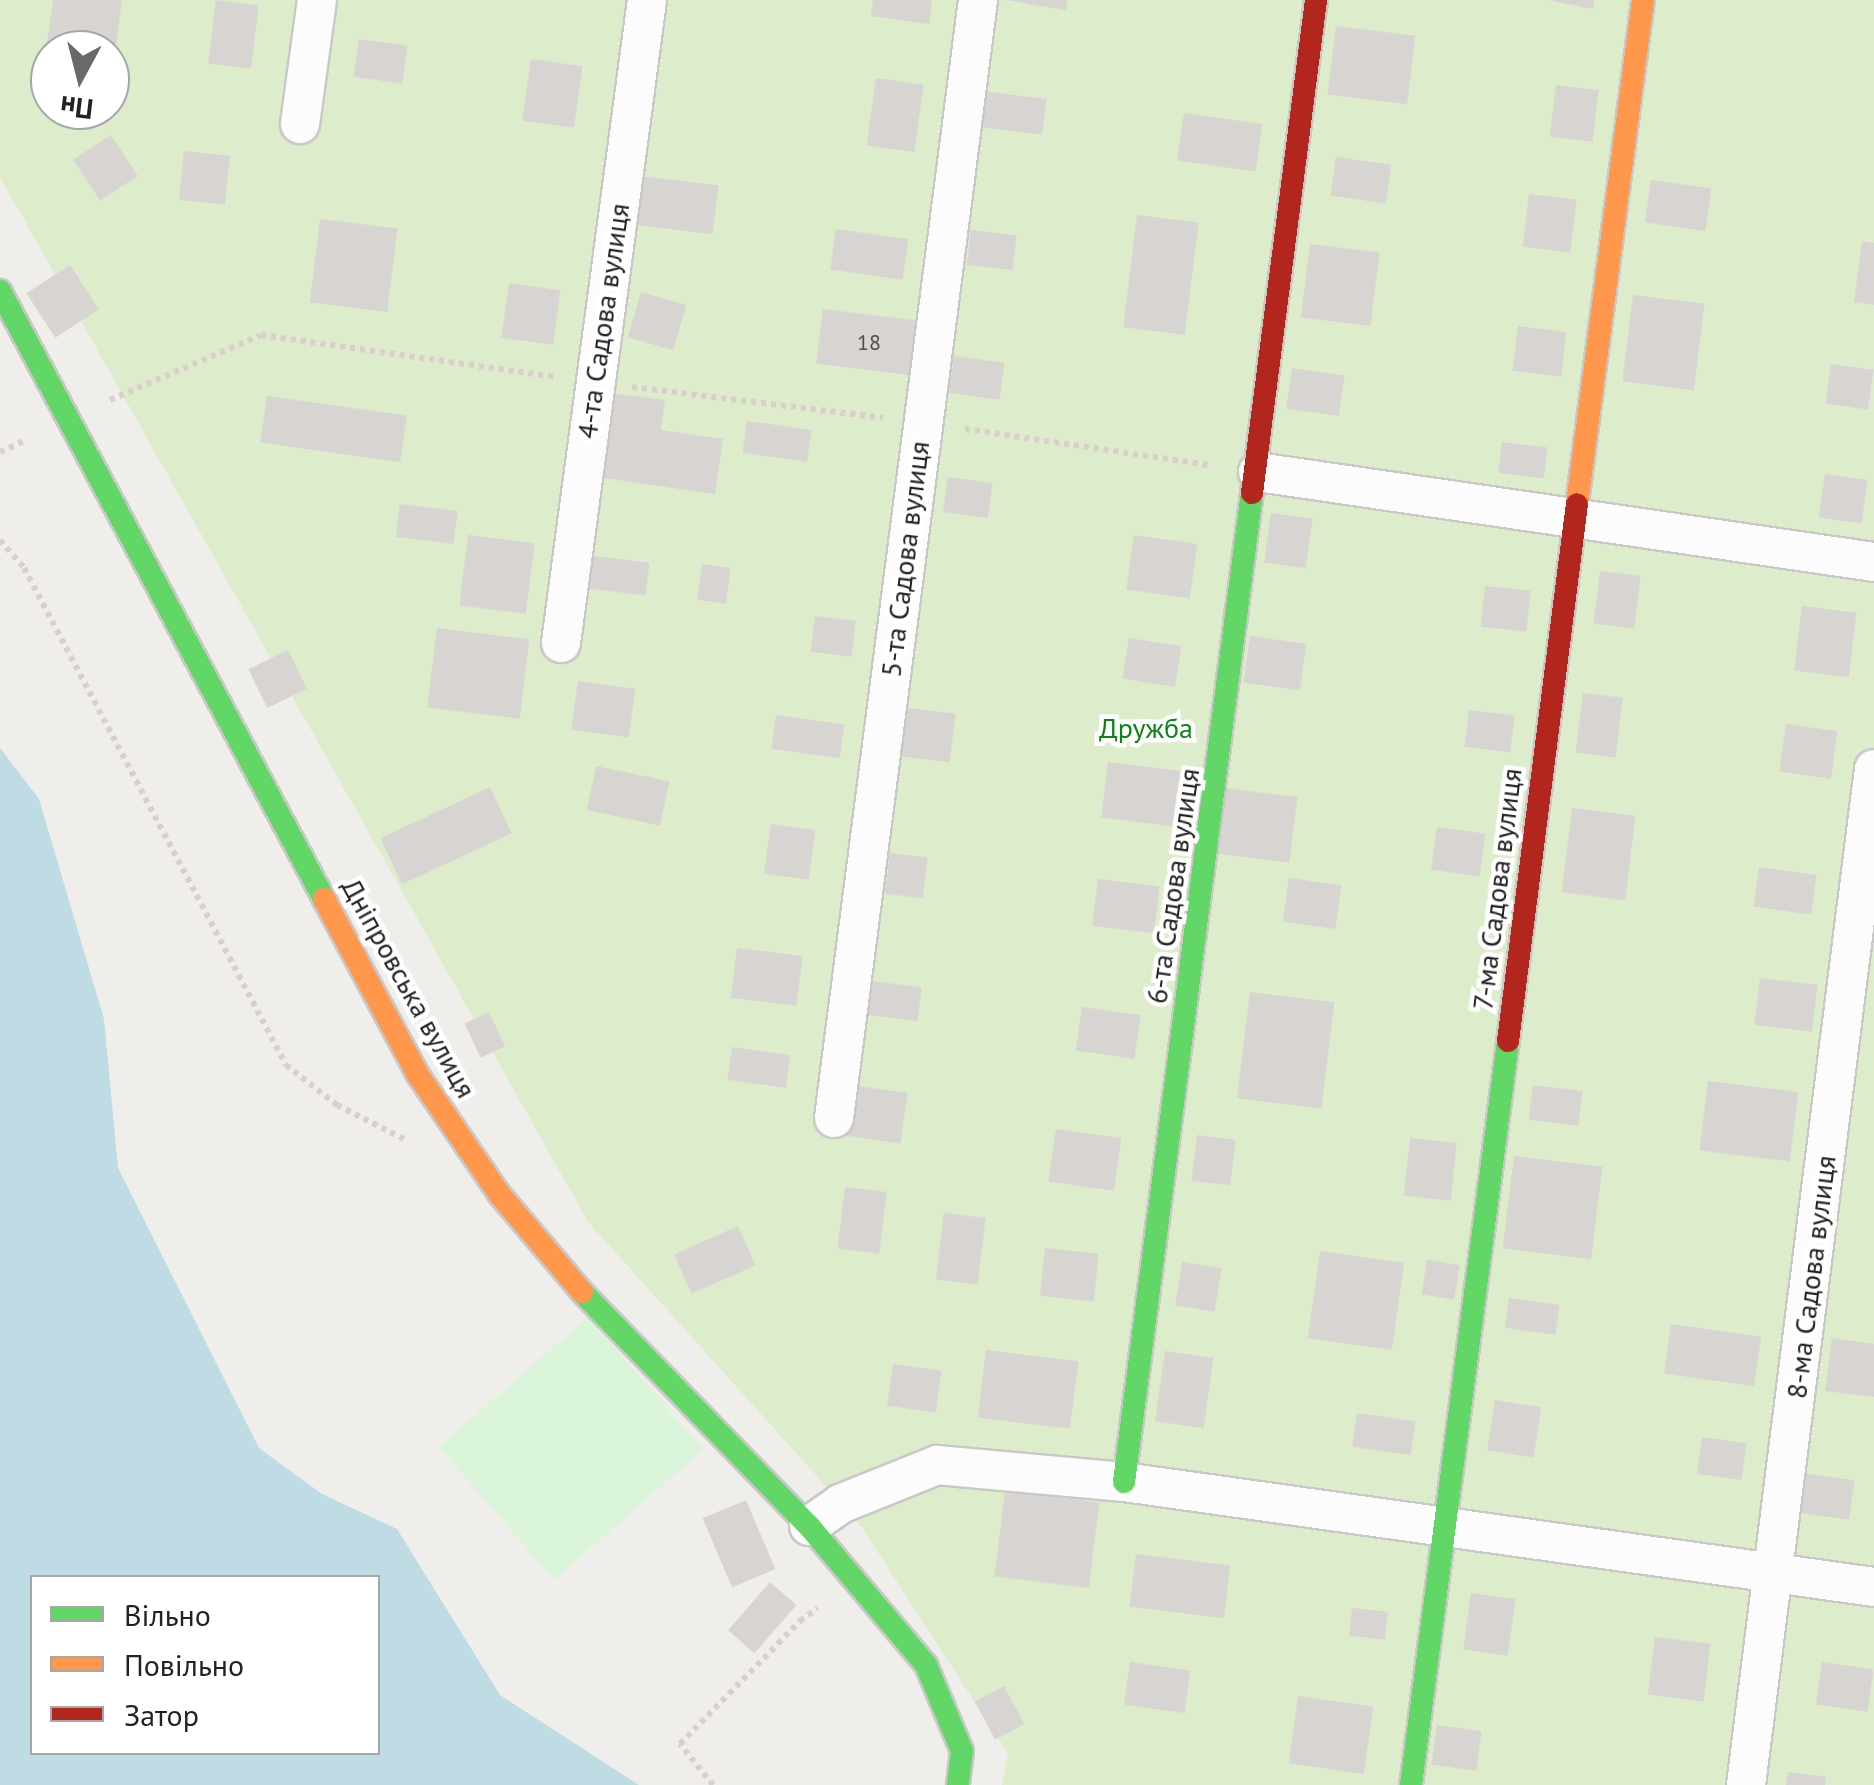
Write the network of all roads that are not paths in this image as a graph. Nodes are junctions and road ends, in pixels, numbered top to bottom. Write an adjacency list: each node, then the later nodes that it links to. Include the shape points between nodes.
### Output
1 (316, 0): 6 (street)
2 (648, 0): 11 (street, 4-та Садова вулиця)
3 (978, 0): 13 (street, 5-та Садова вулиця)
4 (1316, 0): 8 (street, 6-та Садова вулиця)
5 (1643, 0): 9 (street, 7-ма Садова вулиця)
6 (300, 124)
7 (0, 291): 15 (street, Дніпровська вулиця, via 418,1075 500,1195 615,1331)
8 (1258, 472): 9 (street); 14 (street, 6-та Садова вулиця)
9 (1574, 516): 10 (street); 16 (street, 7-ма Садова вулиця)
10 (1874, 562)
11 (561, 643)
12 (1874, 769): 17 (street, 8-ма Садова вулиця)
13 (834, 1118)
14 (1124, 1482): 15 (street, via 937,1465 840,1504); 16 (street)
15 (809, 1526): 19 (street, Дніпровська вулиця, via 926,1666 962,1752)
16 (1448, 1527): 17 (street); 20 (street, 7-ма Садова вулиця)
17 (1775, 1573): 18 (street); 21 (street, 8-ма Садова вулиця)
18 (1874, 1587)
19 (958, 1785)
20 (1410, 1785)
21 (1746, 1785)

